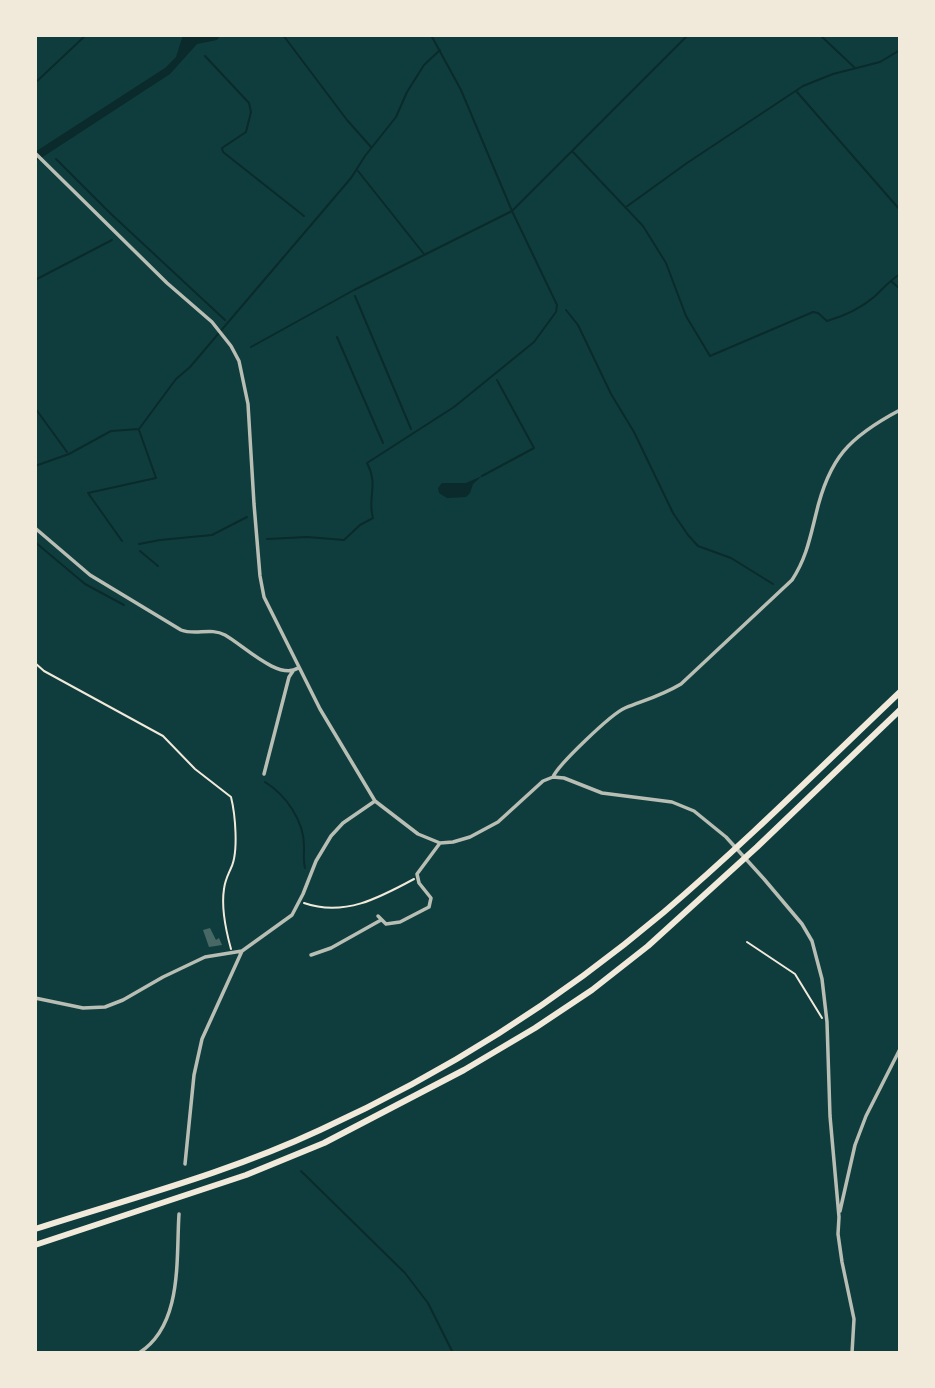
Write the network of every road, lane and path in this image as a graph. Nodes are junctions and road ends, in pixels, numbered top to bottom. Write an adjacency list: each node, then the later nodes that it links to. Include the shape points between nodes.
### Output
1 (35, 153): 5 (street, via 219,329 239,361 248,404 264,597)
2 (900, 410): 10 (street, via 859,436 837,458 826,479 802,564 792,580 681,684 623,709)
3 (35, 528): 6 (street, via 90,575 181,630 221,633 278,670)
4 (35, 663): 17 (path, via 163,736 231,797 235,846 223,894)
5 (298, 668): 6 (street); 11 (street)
6 (293, 671): 9 (street)
7 (900, 692): 25 (highway, via 663,913 590,970 485,1041 347,1117 267,1153)
8 (900, 710): 26 (highway, via 648,946 535,1028 324,1143 234,1180)
9 (264, 774)
10 (553, 777): 12 (street, via 543,780 490,826 459,841); 20 (street, via 602,793 672,802 694,811 726,837 802,924 812,942)
11 (376, 801): 12 (street, via 408,828); 14 (street, via 331,836)
12 (440, 843): 13 (street)
13 (417, 878): 14 (path, via 350,907 321,908); 18 (street, via 432,902 421,913 394,924 379,918)
14 (300, 901): 16 (street, via 292,915)
15 (747, 942): 20 (path, via 795,974)
16 (242, 951): 17 (street); 22 (street, via 202,1039)
17 (232, 953): 19 (street, via 205,957 105,1007 83,1008)
18 (312, 955)
19 (35, 998)
20 (827, 1024): 24 (street)
21 (900, 1049): 24 (street, via 855,1145)
22 (185, 1164)
23 (179, 1214): 27 (street, via 174,1290 166,1322)
24 (839, 1217): 28 (street, via 842,1262 854,1319)
25 (35, 1229)
26 (35, 1245)
27 (139, 1353)
28 (852, 1353)

